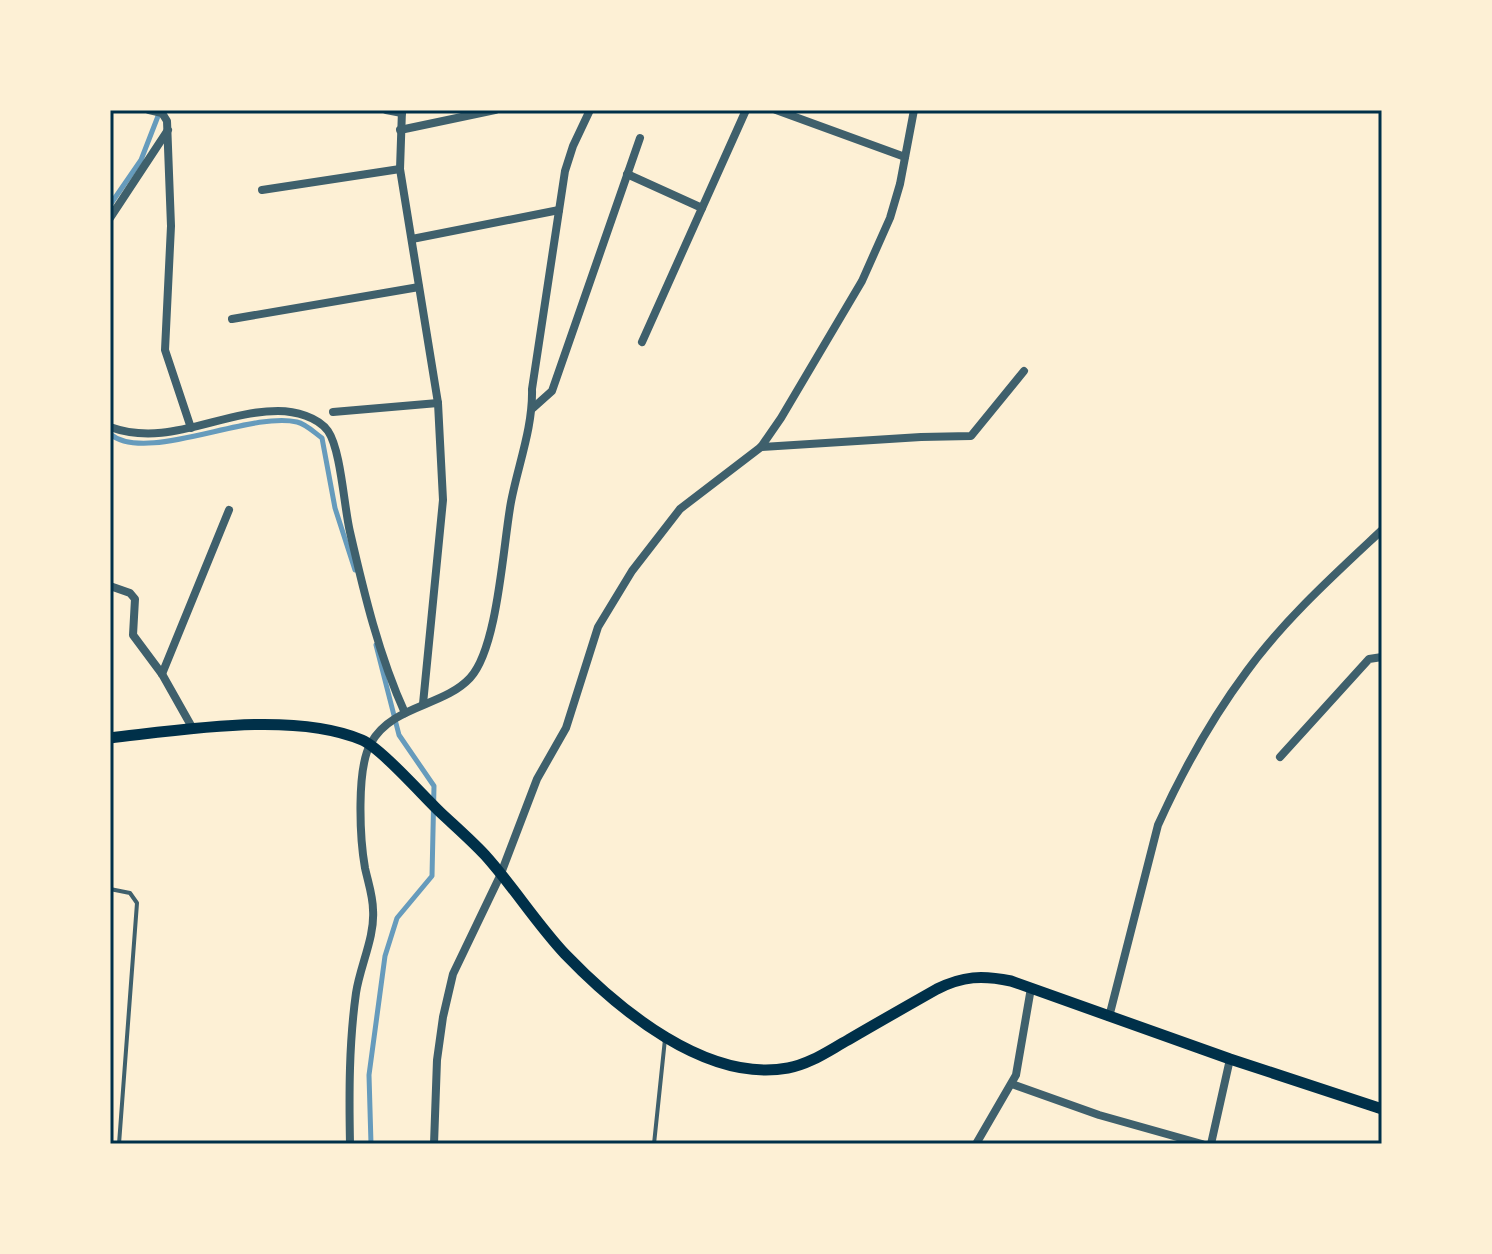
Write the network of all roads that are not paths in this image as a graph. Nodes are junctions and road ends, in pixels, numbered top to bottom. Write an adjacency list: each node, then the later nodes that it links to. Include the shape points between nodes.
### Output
1 (386, 110): 8 (street)
2 (495, 110): 10 (street)
3 (590, 110): 17 (street, via 568,158)
4 (746, 110): 16 (street)
5 (776, 110): 12 (street)
6 (914, 110): 12 (street)
7 (155, 112): 9 (street, via 167,118)
8 (402, 112): 10 (street)
9 (168, 129): 18 (street); 28 (street, via 171,226 165,350)
10 (400, 130): 13 (street)
11 (640, 138): 14 (street)
12 (905, 157): 29 (street, via 890,218 862,281)
13 (400, 169): 15 (street); 19 (street)
14 (627, 174): 16 (street); 25 (street, via 552,391)
15 (262, 190)
16 (702, 208): 22 (street)
17 (559, 210): 19 (street); 25 (street)
18 (110, 218)
19 (412, 239): 20 (street)
20 (419, 287): 21 (street); 24 (street)
21 (232, 319)
22 (642, 342)
23 (1024, 371): 29 (street, via 971,436)
24 (438, 403): 26 (street); 35 (street, via 443,500)
25 (533, 408): 35 (street, via 483,658 455,692)
26 (333, 412)
27 (110, 427): 28 (street, via 149,435)
28 (191, 428): 36 (street, via 278,411 311,419 330,434 376,635)
29 (761, 447): 41 (street, via 680,509 632,571 598,627 566,728 537,779)
30 (229, 510): 34 (street)
31 (1382, 530): 44 (street, via 1313,596 1248,670 1169,802 1158,825)
32 (110, 586): 34 (street, via 135,599 133,635)
33 (1382, 657): 40 (street, via 1369,659)
34 (162, 674): 37 (street)
35 (423, 704): 36 (street)
36 (402, 715): 39 (street)
37 (193, 729): 38 (main road); 39 (main road, via 315,728)
38 (110, 738)
39 (370, 743): 41 (main road); 50 (street, via 363,772 361,837 373,917 356,991 350,1050)
40 (1280, 757)
41 (500, 876): 45 (main road, via 565,954); 51 (street, via 453,974 437,1060)
42 (110, 889): 49 (lane, via 130,893 137,903)
43 (1031, 988): 44 (main road); 45 (main road, via 987,976 956,980 817,1059 791,1068 740,1068); 47 (street)
44 (1109, 1017): 46 (main road)
45 (665, 1037): 52 (lane)
46 (1230, 1059): 48 (main road); 55 (street)
47 (1012, 1084): 53 (street); 54 (street)
48 (1382, 1109)
49 (119, 1144)
50 (350, 1144)
51 (434, 1144)
52 (654, 1144)
53 (976, 1144)
54 (1202, 1144)
55 (1211, 1144)

